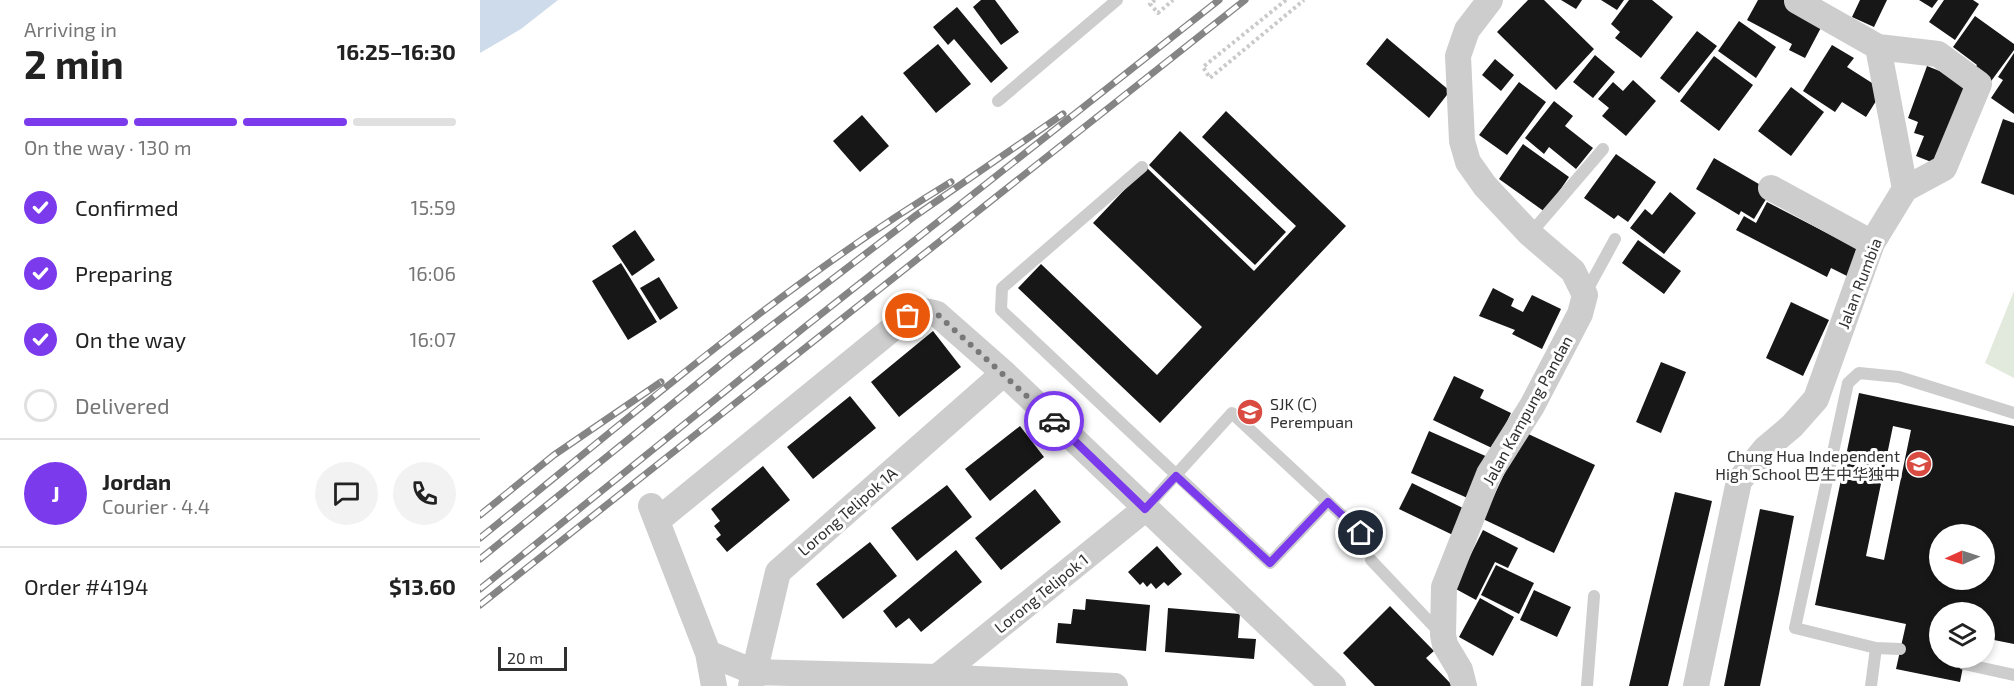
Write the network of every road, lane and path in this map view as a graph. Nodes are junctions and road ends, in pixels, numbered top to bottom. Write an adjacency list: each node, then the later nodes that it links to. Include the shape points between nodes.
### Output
1 (1117, 0): 9 (lane)
2 (1155, 0): 3 (path, via 1150,4 1158,13)
3 (1173, 0)
4 (1286, 0): 5 (path, via 1203,67 1210,78)
5 (1304, 0)
6 (1491, 0): 14 (street, via 1467,30 1458,57 1462,141 1468,162 1485,186)
7 (1797, 1): 8 (street)
8 (1878, 47): 13 (street); 13 (street, via 1938,54 1979,84 1944,168)
9 (998, 101)
10 (1603, 149): 14 (lane)
11 (1142, 167): 20 (lane, via 1002,288 1000,310)
12 (1771, 188): 16 (street)
13 (1905, 189): 16 (street, Jalan Rumbia)
14 (1530, 234): 17 (street, via 1573,271)
15 (1615, 239): 17 (lane)
16 (1872, 243): 39 (street, Jalan Rumbia, via 1816,399 1739,481)
17 (1585, 295): 26 (street, Jalan Kampung Pandan, via 1580,314 1538,396 1485,484 1444,587)
18 (1004, 374): 22 (street); 29 (street, via 937,314 916,312 654,513); 32 (street, Lorong Telipok 1A, via 778,572)
19 (2014, 413): 27 (lane, via 1899,377 1859,373 1848,383 1795,628)
20 (1176, 476): 21 (lane, via 1270,563); 21 (lane, via 1232,413); 22 (lane)
21 (1328, 502): 23 (lane)
22 (1145, 509): 33 (street, Lorong Telipok 1); 36 (street)
23 (1361, 533)
24 (1371, 560): 26 (lane)
25 (1594, 596): 38 (lane)
26 (1443, 635): 37 (street, Jalan Kampung Pandan)
27 (1876, 648): 28 (lane); 40 (lane)
28 (1900, 650)
29 (708, 653): 32 (street); 35 (street)
30 (1982, 668): 31 (lane)
31 (2014, 675)
32 (753, 679): 33 (street)
33 (936, 681): 34 (street)
34 (1106, 685)
35 (714, 686)
36 (1333, 686)
37 (1464, 686)
38 (1587, 686)
39 (1696, 686)
40 (1871, 686)

